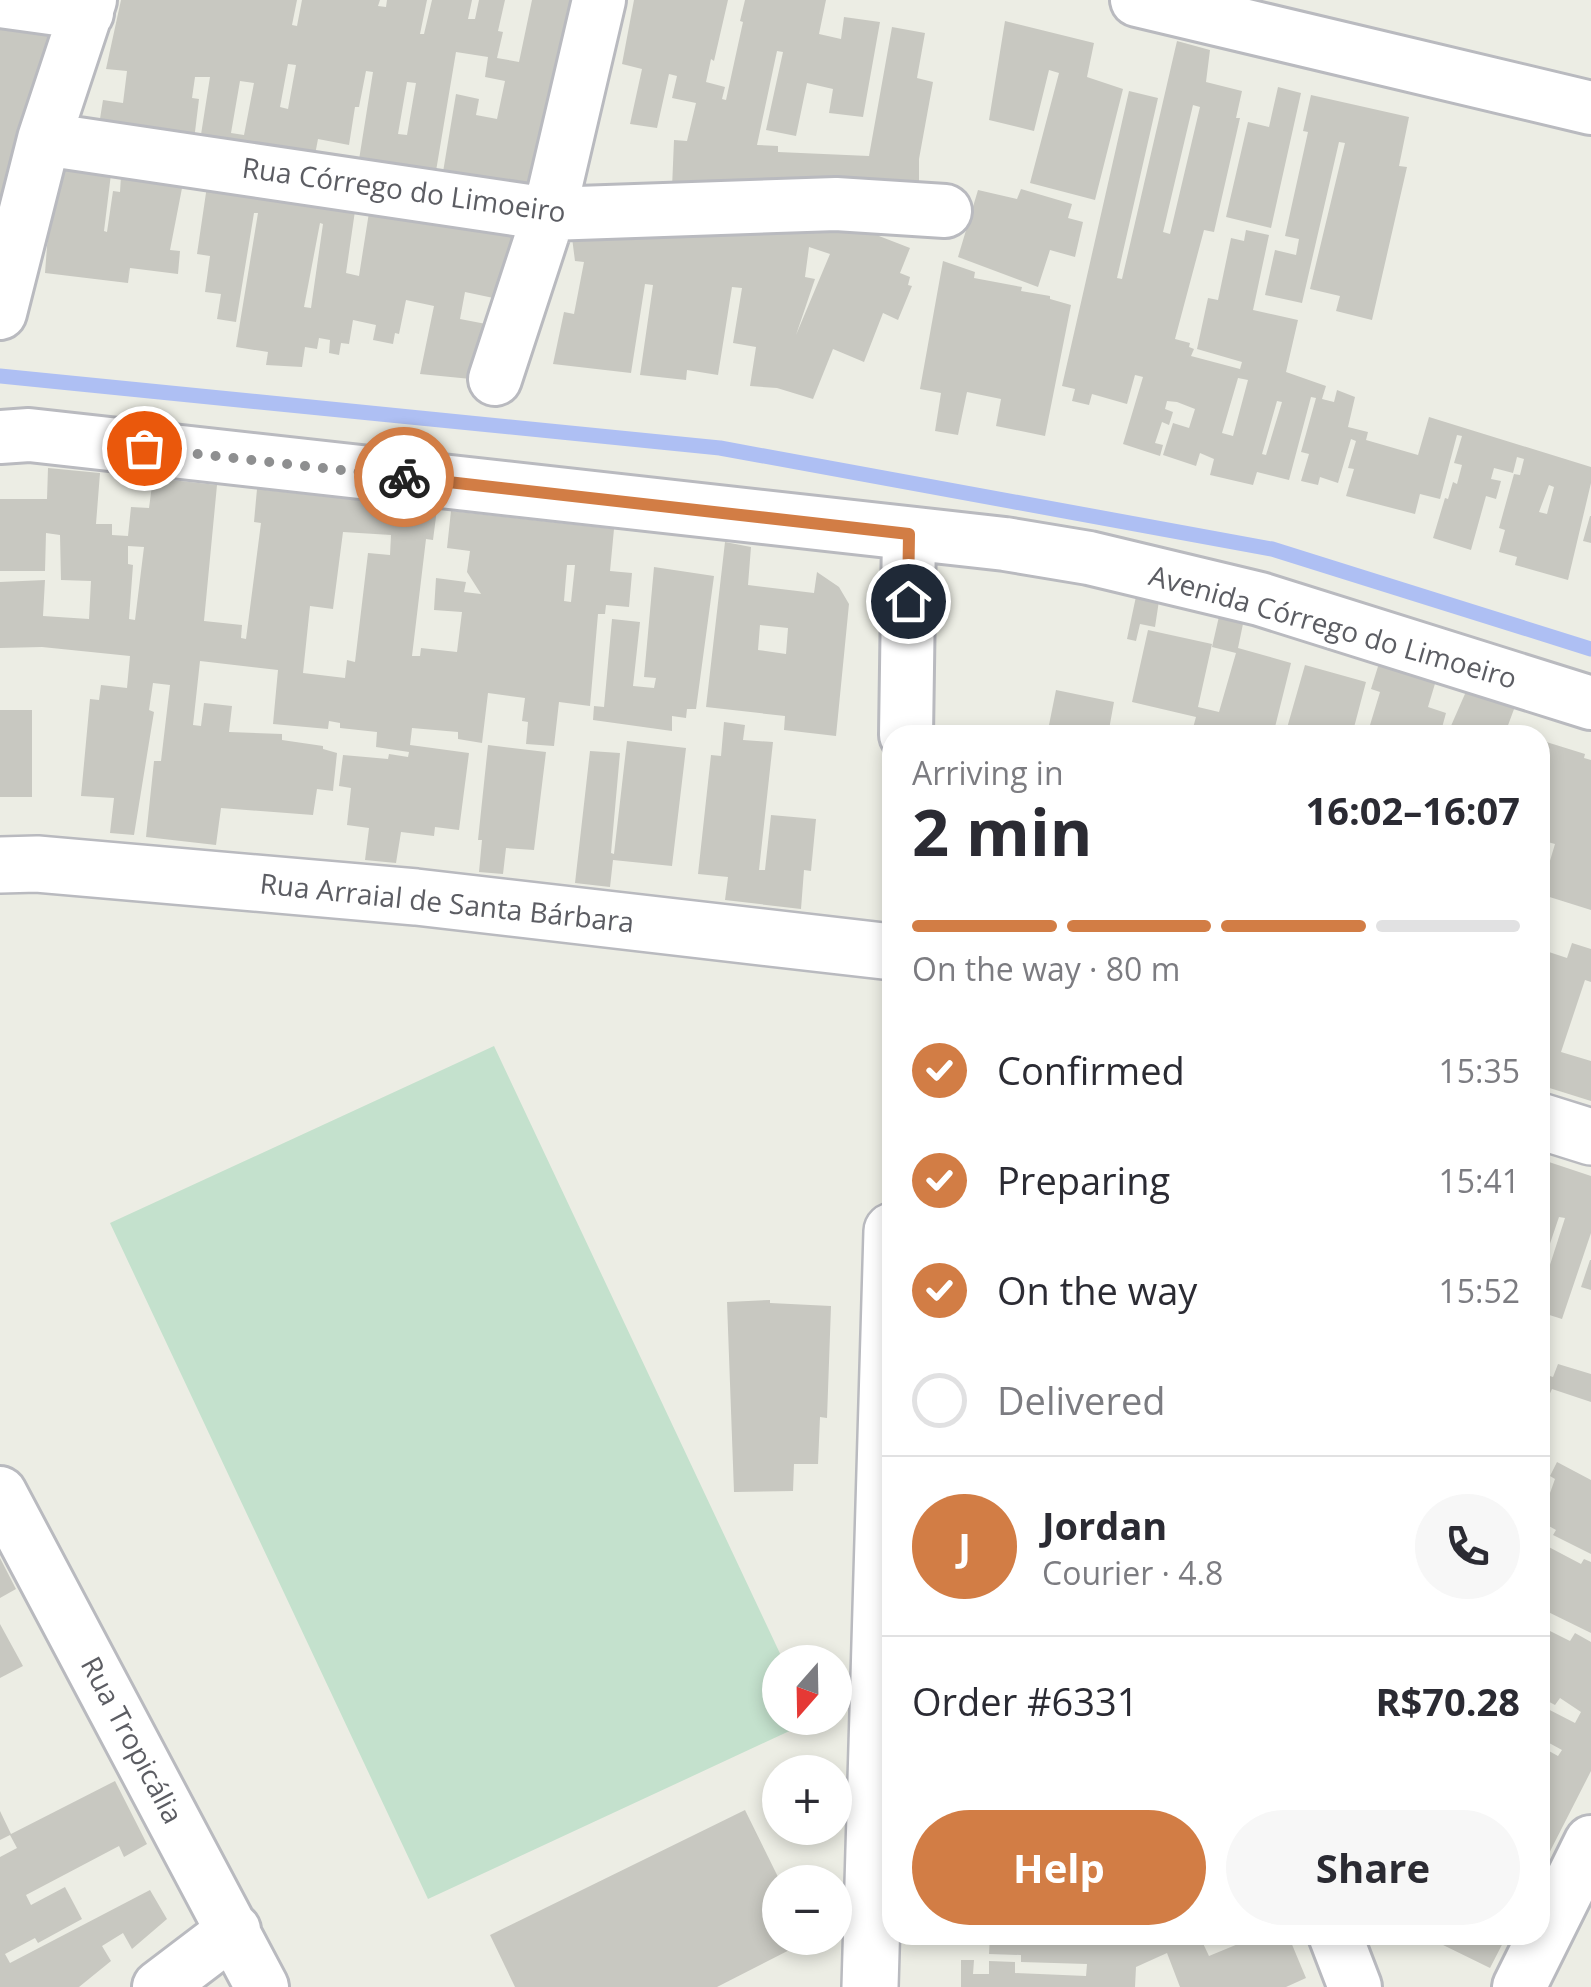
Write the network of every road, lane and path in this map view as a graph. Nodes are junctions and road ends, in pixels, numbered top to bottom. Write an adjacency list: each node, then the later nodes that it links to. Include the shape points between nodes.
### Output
1 (599, 0): 8 (street)
2 (1136, 0): 5 (street)
3 (0, 2): 4 (street)
4 (89, 6): 6 (street)
5 (1591, 108)
6 (44, 139): 8 (street, Rua Córrego do Limoeiro); 9 (street)
7 (945, 211): 8 (street, Rua Córrego do Limoeiro, via 836,204)
8 (549, 214): 10 (street)
9 (0, 313)
10 (495, 379)
11 (0, 438): 12 (street, Avenida Córrego do Limoeiro, via 29,435)
12 (909, 534): 13 (street, Avenida Córrego do Limoeiro, via 1089,558 1260,600); 14 (street)
13 (1591, 703)
14 (906, 725)
15 (0, 865): 16 (street, Rua Arraial de Santa Bárbara, via 416,897)
16 (882, 951)
17 (1550, 1123): 18 (street)
18 (1591, 1137)
19 (0, 1493): 23 (street, Rua Tropicália)
20 (882, 1575): 28 (street)
21 (1591, 1842): 22 (street)
22 (1550, 1926)
23 (234, 1930): 26 (street); 27 (street, Rua Tropicália)
24 (1339, 1945): 29 (street)
25 (1541, 1945): 30 (street)
26 (159, 1987)
27 (262, 1987)
28 (870, 1987)
29 (1355, 1987)
30 (1520, 1987)

